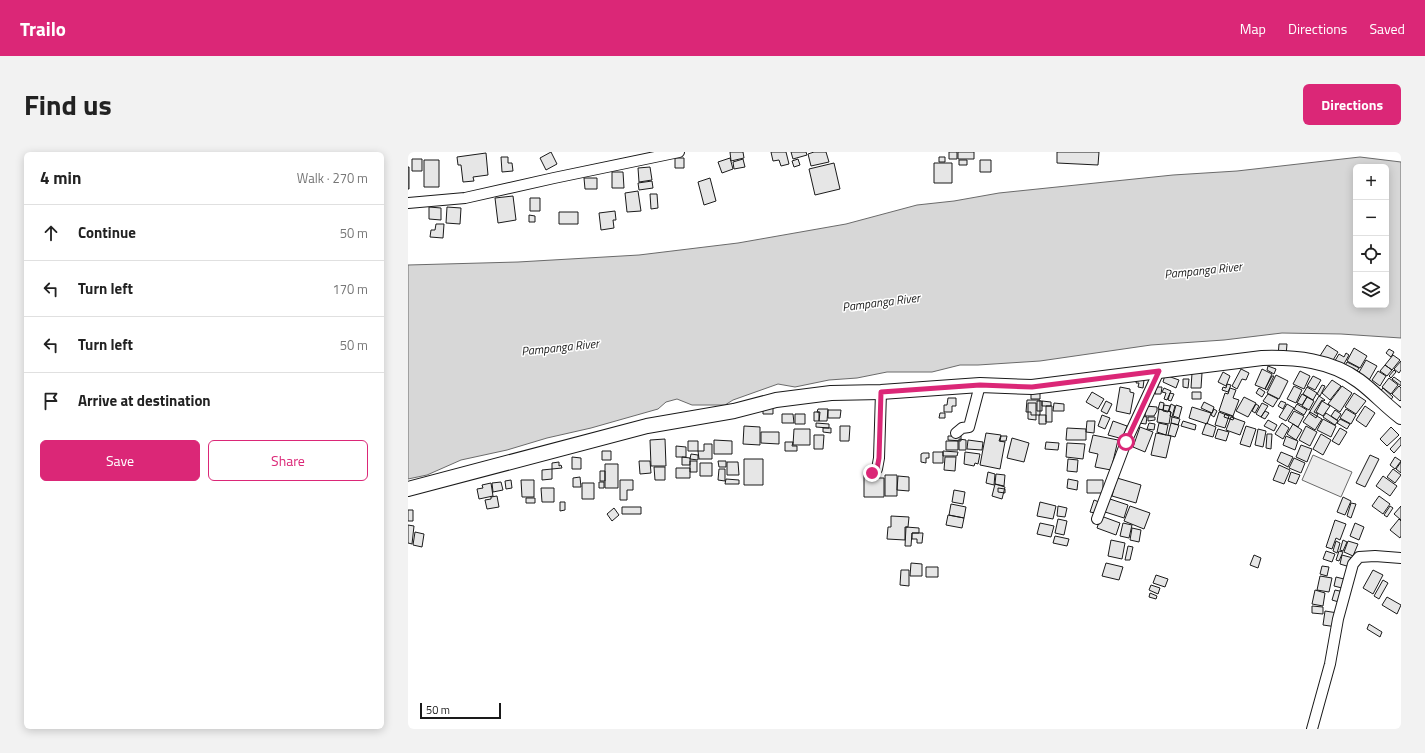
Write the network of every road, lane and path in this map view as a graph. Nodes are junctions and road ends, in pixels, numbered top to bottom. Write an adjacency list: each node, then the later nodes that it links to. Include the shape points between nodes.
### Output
1 (679, 152): 2 (street, via 465,198)
2 (408, 203)
3 (1159, 371): 4 (street, via 1032,387); 6 (street, via 1262,358 1299,359 1326,364 1359,381); 10 (street, via 1126,442)
4 (980, 385): 5 (street); 7 (street, via 969,427 962,428)
5 (881, 392): 8 (street, via 879,458 877,469); 9 (street, via 831,393 776,400 734,411 647,426)
6 (1401, 417)
7 (956, 433)
8 (872, 473)
9 (408, 489)
10 (1097, 519)
11 (1401, 558): 12 (street, via 1359,557 1353,564)
12 (1312, 729)

